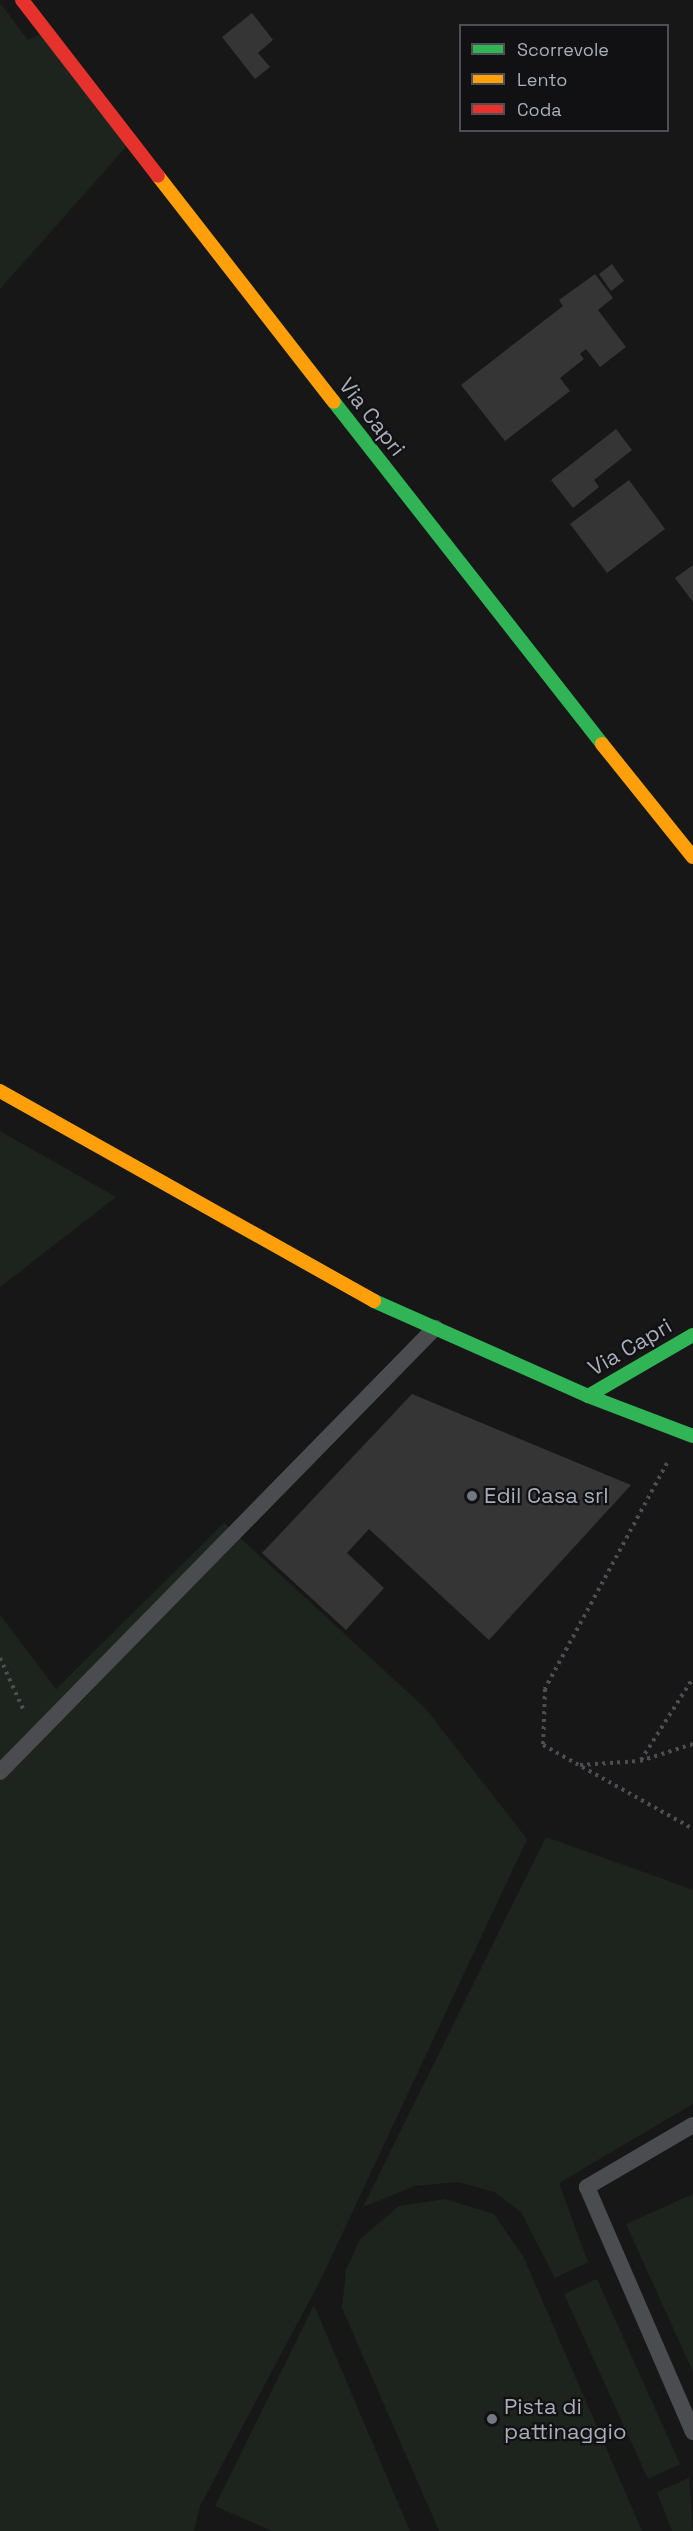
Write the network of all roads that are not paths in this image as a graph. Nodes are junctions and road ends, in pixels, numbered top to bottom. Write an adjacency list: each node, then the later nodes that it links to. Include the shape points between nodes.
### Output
1 (22, 0): 2 (street, Via Capri, via 533,659)
2 (693, 857)
3 (0, 1091): 4 (street, via 343,1287)
4 (435, 1328): 6 (street); 8 (lane)
5 (693, 1335): 6 (street, Via Capri)
6 (588, 1396): 7 (street)
7 (688, 1435)
8 (0, 1772)
9 (693, 2125): 10 (lane, via 587,2187)
10 (693, 2432)

